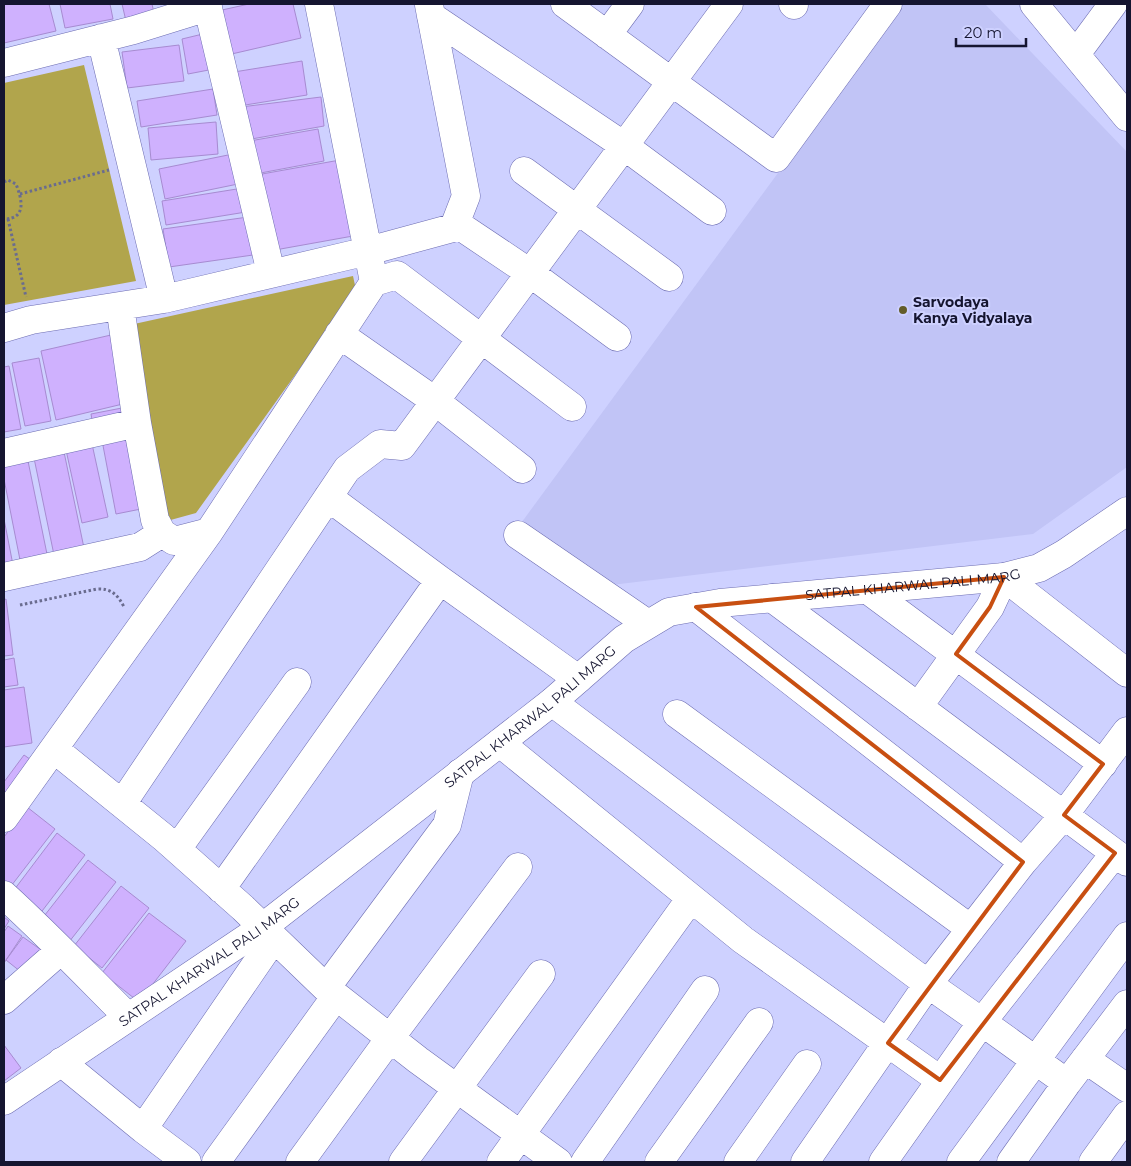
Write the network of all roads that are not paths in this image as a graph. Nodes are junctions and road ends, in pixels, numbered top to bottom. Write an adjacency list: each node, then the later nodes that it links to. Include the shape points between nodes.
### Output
1 (319, 4): 21 (street)
2 (565, 4): 10 (street)
3 (630, 4): 10 (street)
4 (729, 4): 14 (street)
5 (888, 4): 14 (street, via 776,158)
6 (1034, 4): 12 (street)
7 (1113, 4): 12 (street)
8 (207, 6): 11 (street); 23 (street)
9 (430, 10): 16 (street); 20 (street, via 466,196)
10 (607, 35): 14 (street)
11 (100, 38): 13 (street); 26 (street)
12 (1076, 54): 15 (street)
13 (4, 63)
14 (670, 82): 16 (street)
15 (1127, 117)
16 (623, 146): 18 (street); 19 (street)
17 (524, 171): 18 (street)
18 (576, 209): 22 (street); 24 (street)
19 (712, 211)
20 (454, 228): 21 (street); 22 (street, via 460,226)
21 (368, 251): 23 (street); 25 (street)
22 (530, 272): 30 (street); 31 (street)
23 (271, 273): 26 (street)
24 (669, 276)
25 (374, 282): 29 (street); 31 (street, via 397,275)
26 (164, 299): 27 (street)
27 (120, 306): 28 (street, via 31,320); 34 (street)
28 (4, 328)
29 (339, 334): 32 (street); 39 (street)
30 (617, 337)
31 (481, 339): 32 (street); 33 (street)
32 (435, 401): 36 (street); 37 (street, via 402,446 380,444 347,469)
33 (572, 407)
34 (137, 424): 35 (street); 40 (street, via 155,520)
35 (4, 453)
36 (522, 469)
37 (328, 497): 44 (street); 61 (street)
38 (1127, 511): 43 (street, SATPAL KHARWAL PALI MARG, via 1039,568)
39 (210, 532): 40 (street, via 174,541); 58 (street)
40 (162, 533): 42 (street, via 140,548)
41 (518, 535): 48 (street)
42 (4, 577)
43 (1004, 578): 45 (street, SATPAL KHARWAL PALI MARG); 49 (street, via 990,607); 50 (street)
44 (440, 580): 51 (street); 68 (street)
45 (868, 590): 46 (street, SATPAL KHARWAL PALI MARG); 49 (street)
46 (772, 598): 47 (street, SATPAL KHARWAL PALI MARG); 54 (street)
47 (696, 607): 48 (street, SATPAL KHARWAL PALI MARG, via 669,612); 66 (street)
48 (648, 624): 51 (street, SATPAL KHARWAL PALI MARG, via 624,639)
49 (956, 654): 54 (street); 59 (street)
50 (1127, 673)
51 (578, 679): 53 (street, SATPAL KHARWAL PALI MARG)
52 (297, 682): 64 (street)
53 (552, 702): 57 (street, SATPAL KHARWAL PALI MARG); 76 (street)
54 (918, 707): 62 (street)
55 (677, 714): 71 (street)
56 (1127, 731): 59 (street)
57 (500, 742): 60 (street, SATPAL KHARWAL PALI MARG); 70 (street)
58 (54, 750): 61 (street); 63 (street)
59 (1103, 764): 62 (street)
60 (460, 774): 72 (street, SATPAL KHARWAL PALI MARG); 78 (street, via 448,825)
61 (122, 804): 64 (street)
62 (1064, 815): 65 (street); 66 (street)
63 (4, 818)
64 (177, 849): 68 (street)
65 (1121, 858): 83 (street)
66 (1023, 862): 71 (street)
67 (518, 867): 84 (street)
68 (221, 889): 72 (street)
69 (4, 895): 74 (street)
70 (691, 898): 85 (street); 97 (street)
71 (971, 930): 76 (street)
72 (268, 933): 78 (street); 81 (street, SATPAL KHARWAL PALI MARG); 96 (street)
73 (1127, 936): 87 (street)
74 (61, 950): 79 (street); 81 (street)
75 (541, 974): 93 (street)
76 (928, 984): 83 (street); 85 (street)
77 (705, 990): 105 (street)
78 (331, 992): 84 (street); 100 (street)
79 (4, 1000)
80 (1127, 1004): 86 (street)
81 (128, 1017): 88 (street, SATPAL KHARWAL PALI MARG)
82 (759, 1022): 106 (street)
83 (982, 1022): 87 (street); 90 (street)
84 (390, 1038): 93 (street); 101 (street)
85 (888, 1043): 90 (street); 108 (street)
86 (1085, 1059): 91 (street); 92 (street)
87 (1036, 1060): 91 (street); 110 (street)
88 (61, 1062): 94 (street, SATPAL KHARWAL PALI MARG); 96 (street)
89 (807, 1064): 107 (street)
90 (940, 1080): 109 (street)
91 (1067, 1083): 111 (street)
92 (1127, 1088)
93 (457, 1089): 97 (street); 102 (street)
94 (4, 1100)
95 (1127, 1115): 98 (street)
96 (143, 1129): 99 (street)
97 (521, 1135): 103 (street); 104 (street)
98 (1096, 1161)
99 (187, 1162)
100 (216, 1162)
101 (300, 1162)
102 (403, 1162)
103 (502, 1162)
104 (558, 1162)
105 (585, 1162)
106 (659, 1162)
107 (738, 1162)
108 (805, 1162)
109 (883, 1162)
110 (961, 1162)
111 (1011, 1162)

